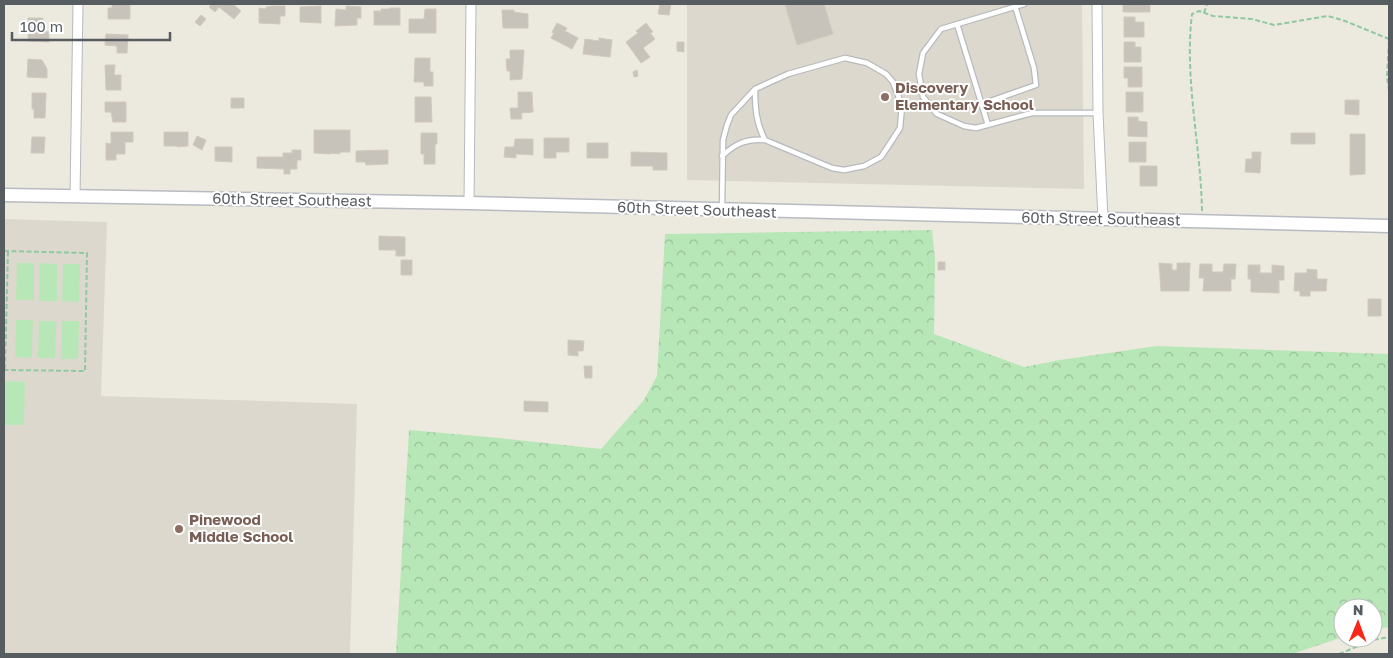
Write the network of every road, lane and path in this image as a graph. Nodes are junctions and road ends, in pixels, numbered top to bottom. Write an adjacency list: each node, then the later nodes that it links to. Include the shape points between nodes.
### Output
1 (78, 4): 18 (street)
2 (471, 4): 19 (street)
3 (1024, 4): 6 (lane)
4 (1097, 4): 13 (street)
5 (1207, 4): 7 (path)
6 (1015, 6): 8 (lane); 12 (lane, via 1036,85)
7 (1204, 13): 9 (path, via 1274,25 1328,16); 22 (path, via 1192,14 1190,29)
8 (957, 24): 12 (lane); 14 (lane, via 941,29 923,53 919,74 923,97 937,114 950,121 976,128)
9 (1389, 40): 11 (path)
10 (755, 89): 15 (lane, via 760,129); 15 (lane, via 788,74 845,58 867,63 886,74 893,82 902,106 900,128 895,136 881,157 864,166 844,170 832,168); 16 (lane, via 726,125)
11 (1389, 90)
12 (982, 104): 14 (lane)
13 (1098, 113): 14 (lane, via 1032,114); 21 (street)
14 (988, 126)
15 (766, 140): 16 (lane, via 744,141)
16 (722, 156): 20 (lane)
17 (4, 195): 18 (main road, 60th Street Southeast)
18 (75, 196): 19 (main road, 60th Street Southeast)
19 (469, 203): 20 (main road, 60th Street Southeast)
20 (722, 211): 21 (main road, 60th Street Southeast)
21 (1103, 219): 22 (main road, 60th Street Southeast)
22 (1202, 222): 23 (main road, 60th Street Southeast)
23 (1389, 226)
24 (4, 251): 25 (path)
25 (8, 251): 26 (path); 27 (path, via 87,253 85,371)
26 (5, 310): 27 (path)
27 (4, 370)
28 (1389, 637): 29 (path)
29 (1338, 654)

